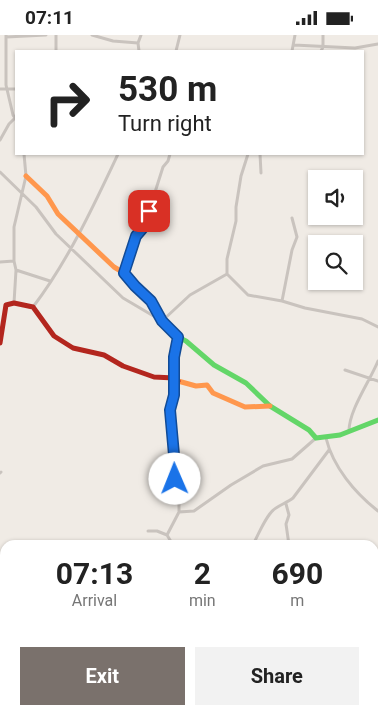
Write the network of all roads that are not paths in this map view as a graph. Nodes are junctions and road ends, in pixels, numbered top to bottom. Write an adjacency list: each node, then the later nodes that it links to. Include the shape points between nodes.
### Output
1 (46, 35): 8 (street)
2 (56, 35): 14 (street)
3 (92, 35): 9 (street)
4 (141, 35): 9 (street)
5 (180, 35): 16 (street)
6 (295, 35): 10 (street)
7 (323, 35): 12 (street)
8 (6, 36): 20 (street)
9 (138, 43): 15 (street)
10 (294, 45): 12 (street); 17 (street)
11 (378, 45): 13 (street)
12 (323, 47): 13 (street); 18 (street)
13 (357, 49)
14 (56, 50)
15 (139, 50)
16 (176, 50)
17 (292, 50)
18 (322, 50)
19 (0, 89): 20 (street)
20 (6, 89): 21 (street); 22 (street)
21 (15, 89)
22 (15, 115)
23 (15, 119): 24 (street)
24 (0, 140)
25 (24, 155): 32 (street)
26 (118, 155): 35 (street)
27 (170, 155): 40 (street)
28 (248, 155): 41 (street, via 241,176)
29 (260, 155): 31 (street)
30 (0, 172): 33 (street)
31 (261, 173)
32 (26, 176): 33 (street); 35 (street)
33 (23, 195): 36 (street); 37 (street, via 14,227)
34 (292, 218): 43 (street, via 298,237 292,250)
35 (79, 233): 36 (street); 40 (street, via 106,261)
36 (71, 249): 42 (street); 46 (street, via 123,297)
37 (14, 261): 38 (street); 39 (street)
38 (0, 262)
39 (16, 271): 42 (street); 44 (street)
40 (124, 273): 46 (street, via 151,301)
41 (227, 274): 43 (street, via 248,295); 46 (street, via 190,295)
42 (50, 281): 45 (street)
43 (282, 301): 47 (street, via 362,319)
44 (14, 303): 45 (street); 49 (street, via 6,305)
45 (32, 307): 52 (street, via 54,336 73,348 104,355 154,377)
46 (162, 321): 48 (street)
47 (378, 327)
48 (178, 337): 52 (street); 55 (street, via 214,365 246,383)
49 (0, 343)
50 (378, 361): 53 (street)
51 (345, 370): 53 (street)
52 (174, 378): 55 (street, via 207,385 214,393 245,407); 63 (street, via 170,410)
53 (370, 379): 54 (street); 57 (street, via 357,403)
54 (378, 381)
55 (270, 406): 58 (street, via 309,430)
56 (378, 420): 57 (street)
57 (349, 431): 59 (street)
58 (316, 438): 59 (street); 63 (street, via 292,459 263,467 194,511)
59 (326, 438): 60 (street)
60 (329, 450): 61 (street); 62 (street, via 354,489)
61 (286, 504): 67 (street, via 275,508); 68 (street)
62 (378, 511)
63 (179, 513): 65 (street)
64 (148, 531): 65 (street)
65 (168, 535): 66 (street)
66 (170, 540)
67 (256, 540)
68 (288, 540)

